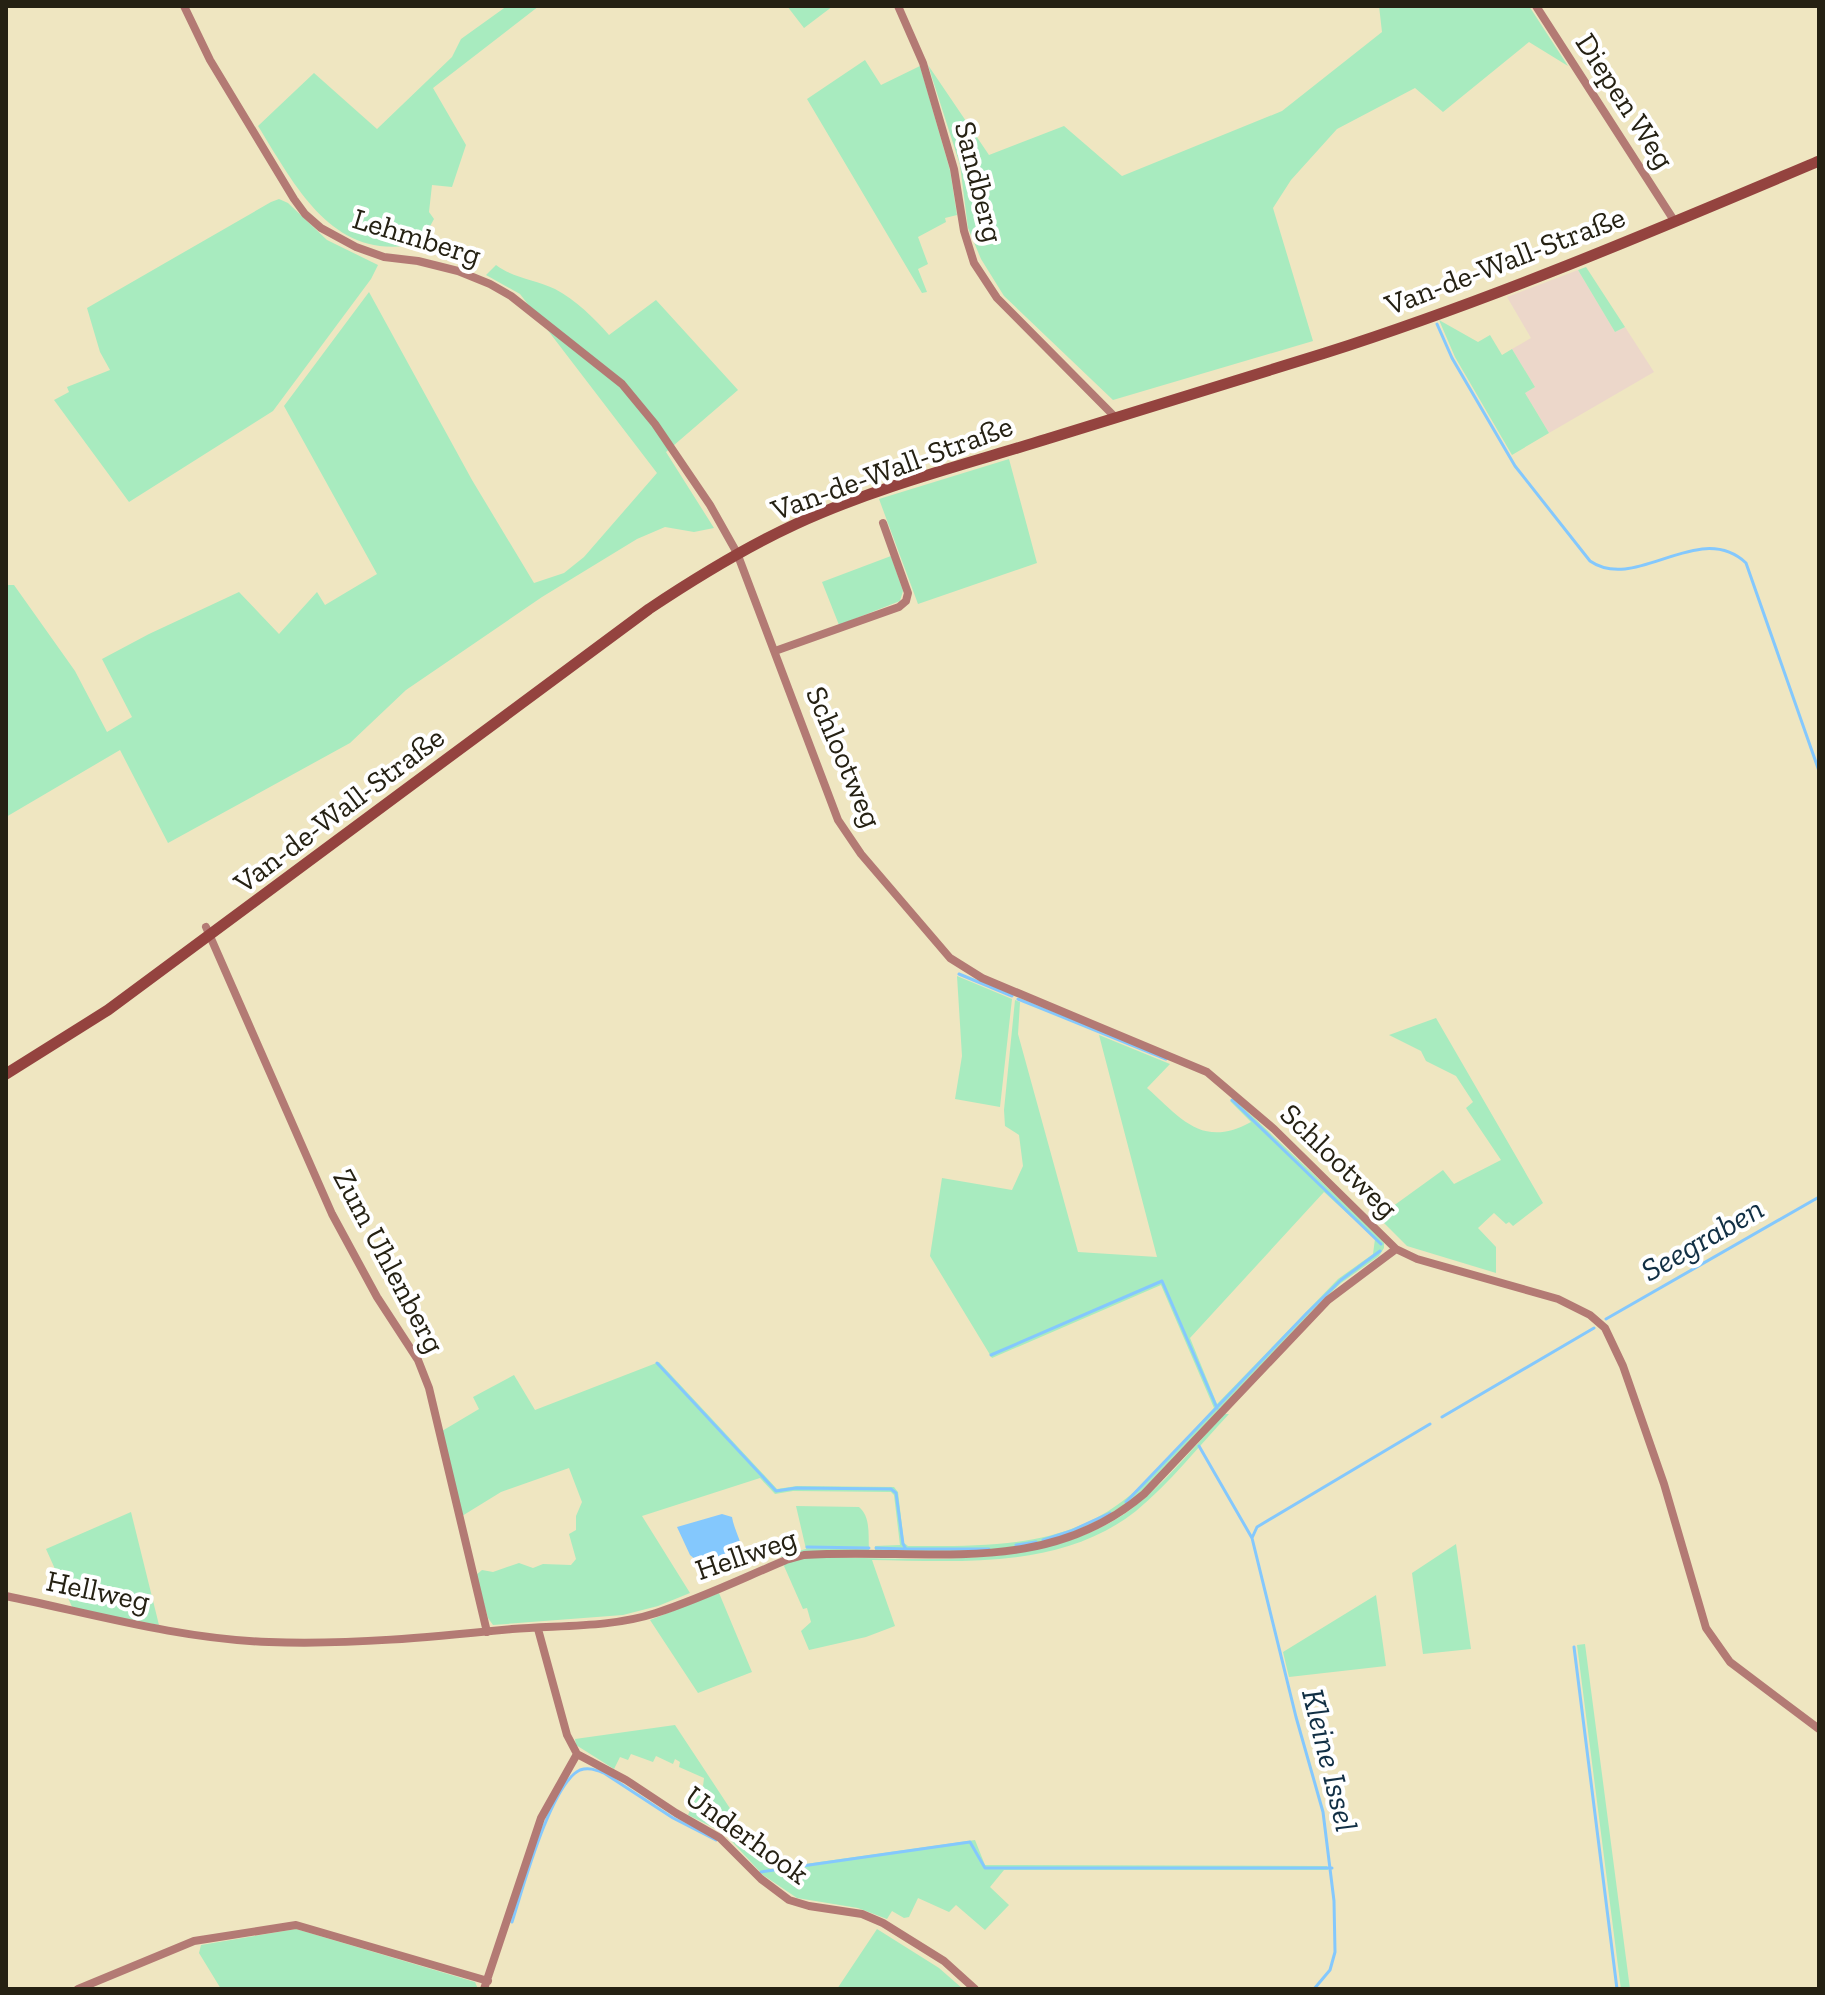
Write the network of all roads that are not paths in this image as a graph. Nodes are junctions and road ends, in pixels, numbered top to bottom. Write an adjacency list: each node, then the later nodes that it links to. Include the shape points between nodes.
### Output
1 (184, 6): 8 (street, Lehmberg, via 210,60 310,219 356,247 458,271 490,284 577,347 622,384 655,424)
2 (898, 6): 6 (street, Sandberg, via 923,63 974,263 997,298)
3 (1536, 6): 5 (street, Diepen Weg)
4 (1819, 161): 5 (main road, Van-de-Wall-Straße)
5 (1675, 222): 6 (main road, Van-de-Wall-Straße, via 1440,314)
6 (1116, 418): 8 (main road, Van-de-Wall-Straße, via 854,500)
7 (883, 523): 9 (street, via 908,593 906,601)
8 (737, 553): 9 (street, Schlootweg); 10 (main road, Van-de-Wall-Straße, via 649,609)
9 (775, 651): 12 (street, Schlootweg, via 838,820 950,958 982,978 1207,1072 1274,1129)
10 (208, 931): 11 (main road, Van-de-Wall-Straße, via 84,1027); 15 (street, Zum Uhlenberg, via 332,1214 418,1360)
11 (6, 1074)
12 (1396, 1249): 14 (street, Hellweg, via 1328,1300 1144,1494 1094,1527 1057,1541 992,1554 804,1555 656,1613); 16 (street, Schlootweg, via 1558,1299 1605,1328 1664,1484 1706,1628 1730,1662)
13 (6, 1596): 15 (street, Hellweg, via 130,1623 267,1642)
14 (538, 1629): 15 (street, Hellweg); 17 (street)
15 (487, 1632)
16 (1819, 1729)
17 (577, 1754): 18 (street, via 541,1818); 20 (street, Underhook, via 720,1838 789,1900 862,1914 893,1927)
18 (486, 1985): 19 (street, via 296,1925 194,1941)
19 (78, 1989)
20 (975, 1989)

